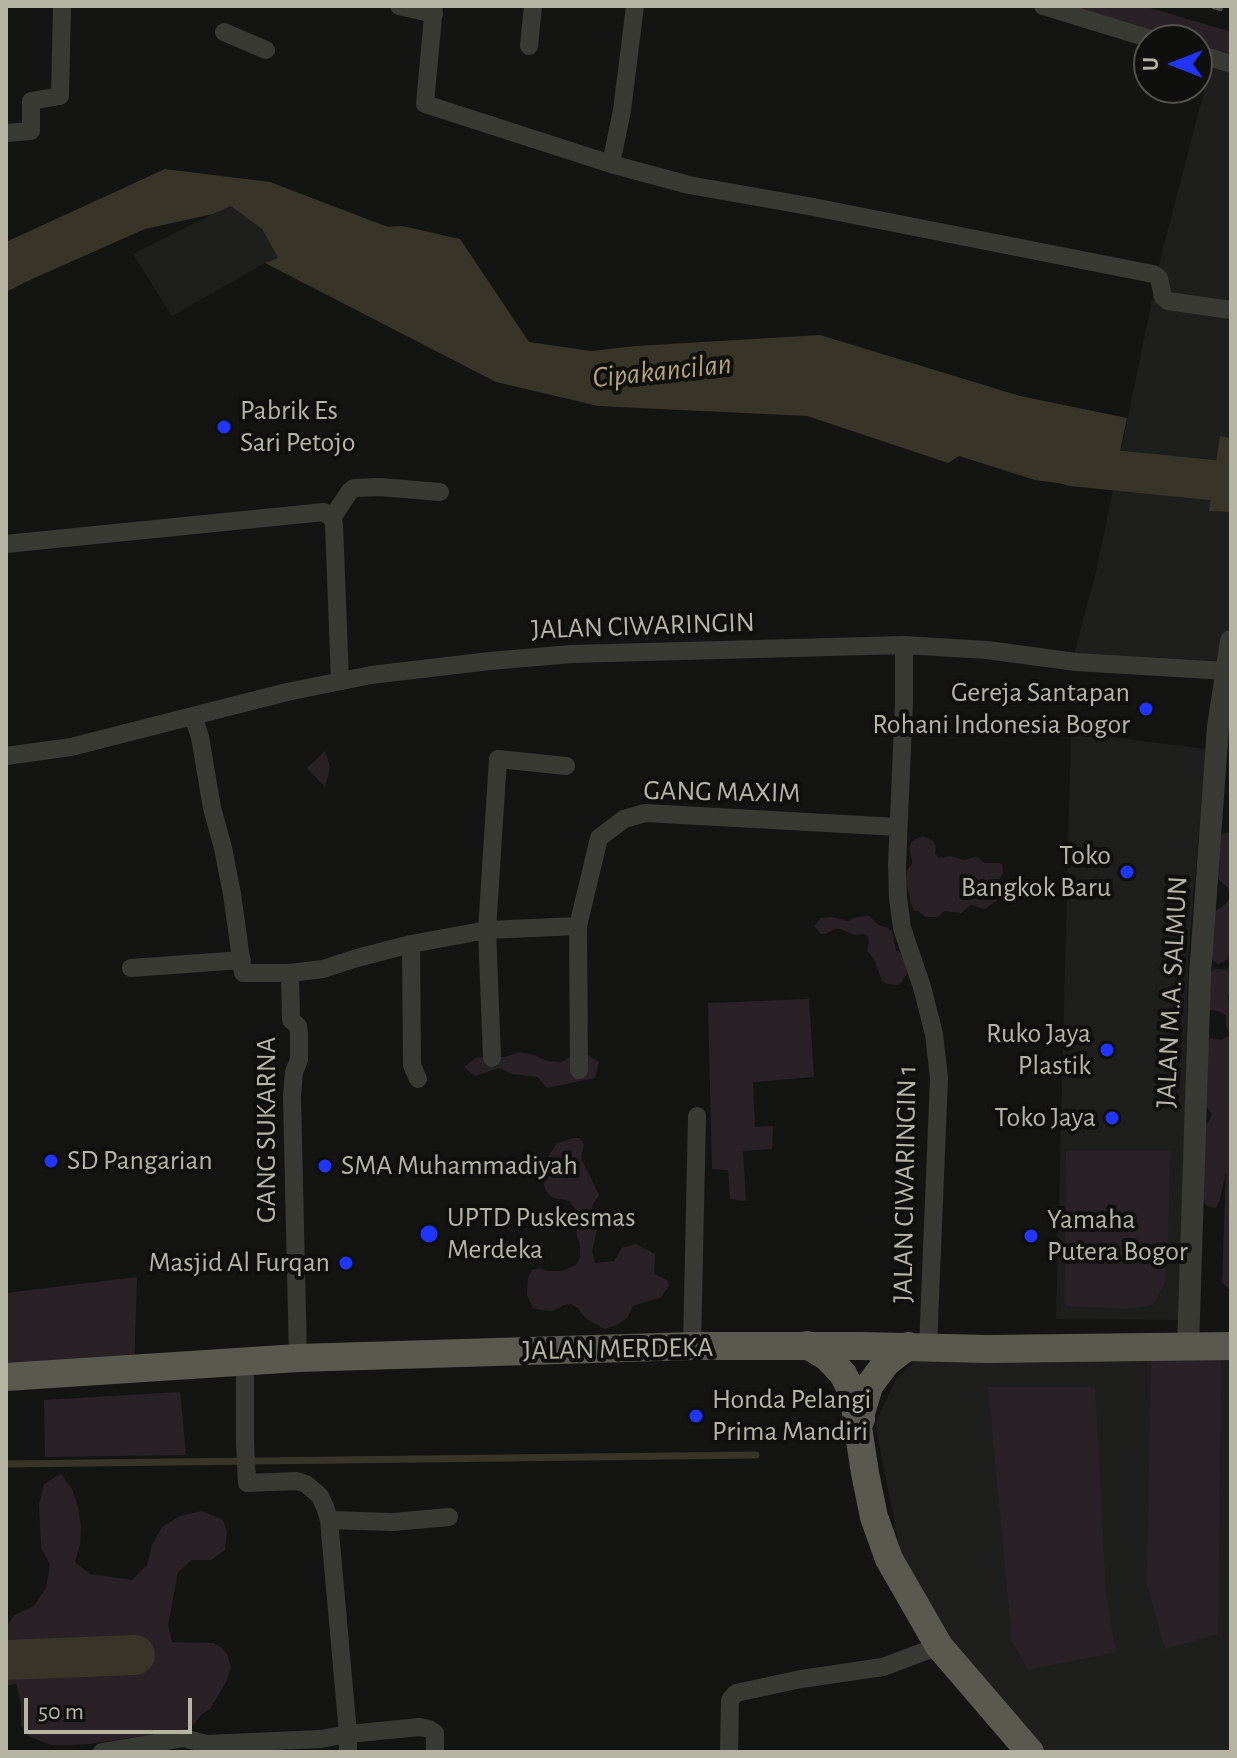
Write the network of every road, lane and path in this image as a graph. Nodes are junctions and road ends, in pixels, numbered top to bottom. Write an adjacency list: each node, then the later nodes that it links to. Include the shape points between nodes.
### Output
1 (62, 6): 11 (street, via 60,96 31,101 31,131)
2 (399, 6): 6 (street)
3 (533, 6): 9 (street)
4 (635, 6): 12 (street)
5 (1043, 6): 8 (street)
6 (434, 10): 12 (street, via 425,104)
7 (224, 32): 10 (street)
8 (1133, 34)
9 (529, 46)
10 (266, 50)
11 (6, 133)
12 (611, 164): 13 (street, via 689,185 1153,274 1168,301)
13 (1231, 310)
14 (440, 492): 15 (street, via 354,488)
15 (332, 518): 16 (street, via 315,512); 20 (street)
16 (6, 544)
17 (1231, 641): 19 (street, JALAN M.A. SALMUN)
18 (904, 645): 19 (street, JALAN CIWARINGIN); 20 (street, JALAN CIWARINGIN, via 572,654); 24 (street, JALAN CIWARINGIN 1)
19 (1226, 671): 39 (street, JALAN M.A. SALMUN, via 1200,975)
20 (340, 681): 21 (street, JALAN CIWARINGIN)
21 (193, 716): 22 (street, JALAN CIWARINGIN, via 71,747); 28 (street)
22 (6, 756)
23 (566, 766): 26 (street, via 498,759)
24 (898, 827): 25 (street, GANG MAXIM, via 645,813 624,819 599,838); 37 (street, JALAN CIWARINGIN 1, via 902,928 931,1023 939,1078)
25 (578, 926): 26 (street); 32 (street, GANG MAXIM)
26 (487, 930): 27 (street); 31 (street)
27 (411, 944): 30 (street); 33 (street, via 412,1065)
28 (242, 960): 29 (street); 30 (street, via 246,974)
29 (131, 968)
30 (290, 973): 40 (street, GANG SUKARNA, via 291,1017 299,1033 292,1096)
31 (492, 1058)
32 (579, 1070)
33 (418, 1079)
34 (697, 1116): 36 (street)
35 (807, 1345): 36 (main road, JALAN MERDEKA); 37 (main road, JALAN MERDEKA); 43 (main road, via 843,1374 853,1394)
36 (692, 1346): 40 (main road, JALAN MERDEKA)
37 (918, 1346): 39 (main road, JALAN MERDEKA); 43 (main road, via 886,1363 869,1386)
38 (1231, 1346): 39 (main road, JALAN MERDEKA)
39 (1188, 1347)
40 (298, 1358): 41 (main road, JALAN MERDEKA)
41 (245, 1361): 42 (main road, JALAN MERDEKA); 45 (street, via 247,1483 306,1484 320,1496)
42 (6, 1377)
43 (861, 1440): 46 (main road, via 874,1517 889,1559)
44 (449, 1517): 45 (street)
45 (329, 1520): 47 (street)
46 (939, 1646): 50 (street, via 883,1667 736,1693 730,1700); 51 (main road)
47 (348, 1743): 48 (street, via 321,1739 206,1744 184,1738); 49 (street, via 420,1727 435,1733)
48 (102, 1752)
49 (435, 1752)
50 (729, 1752)
51 (1030, 1752)

